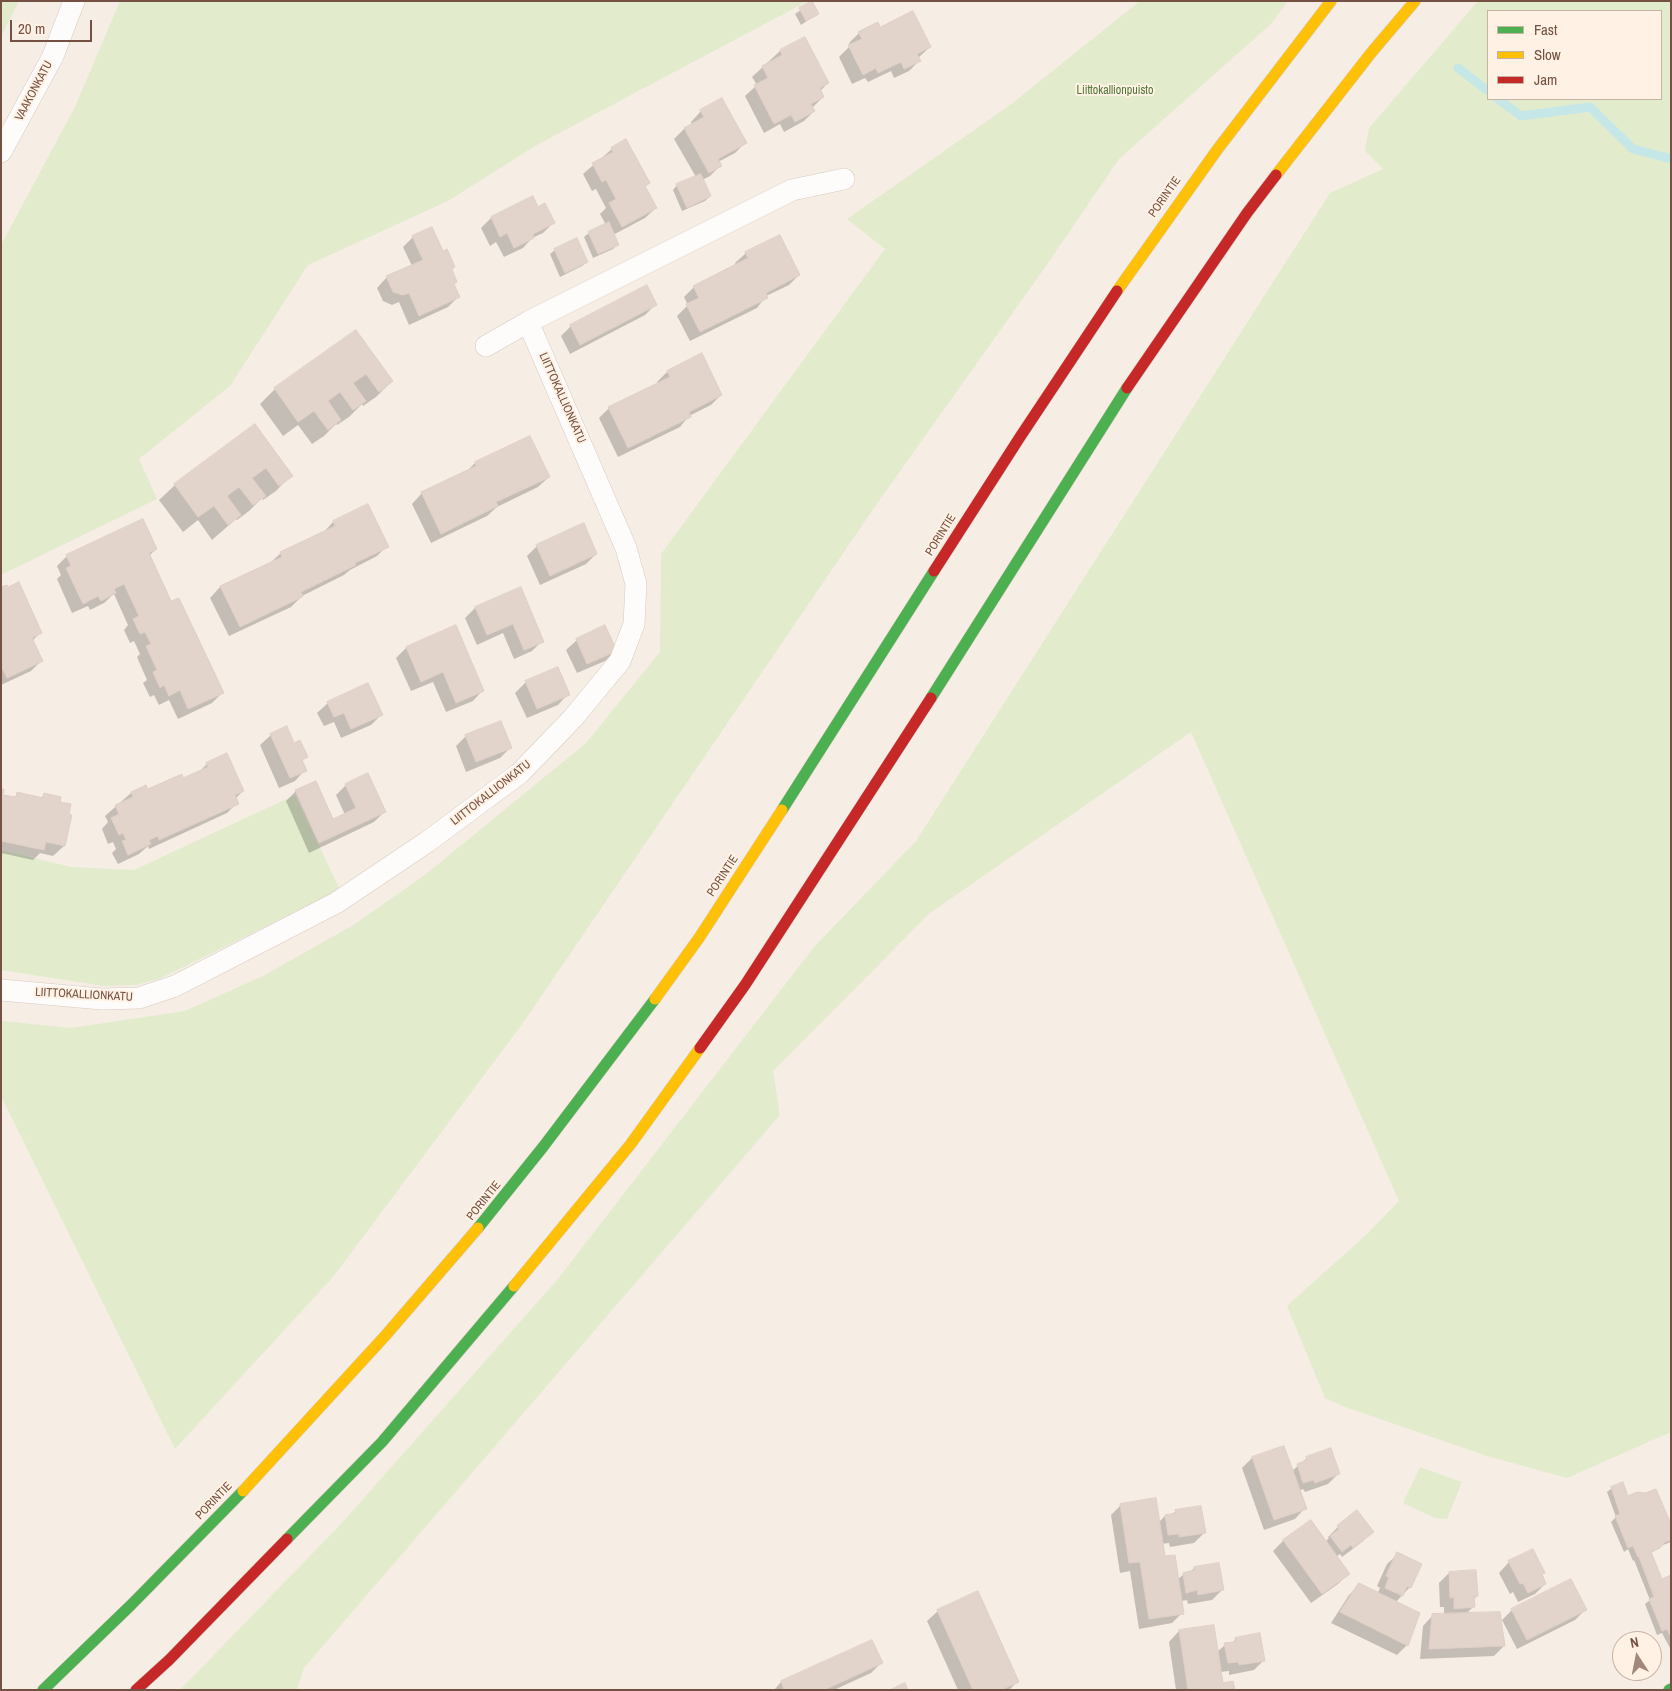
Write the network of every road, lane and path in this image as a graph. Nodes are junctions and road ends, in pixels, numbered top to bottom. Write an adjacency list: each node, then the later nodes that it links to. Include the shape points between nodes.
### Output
1 (74, 1): 4 (street, VAAKONKATU, via 53,56)
2 (1330, 1): 9 (highway, PORINTIE, via 1197,176 1072,356 794,794 692,948 583,1099 475,1234 322,1407 133,1605)
3 (1415, 1): 10 (highway, via 1371,53 1220,253 1122,397 750,976 630,1145 524,1276 382,1442)
4 (1, 152)
5 (844, 179): 6 (street, via 792,190)
6 (528, 322): 7 (street); 8 (street, LIITTOKALLIONKATU, via 614,517 634,575 634,624 620,661 573,718 520,773 336,903 175,986 139,998 102,999)
7 (486, 346)
8 (1, 990)
9 (42, 1690)
10 (136, 1690)

